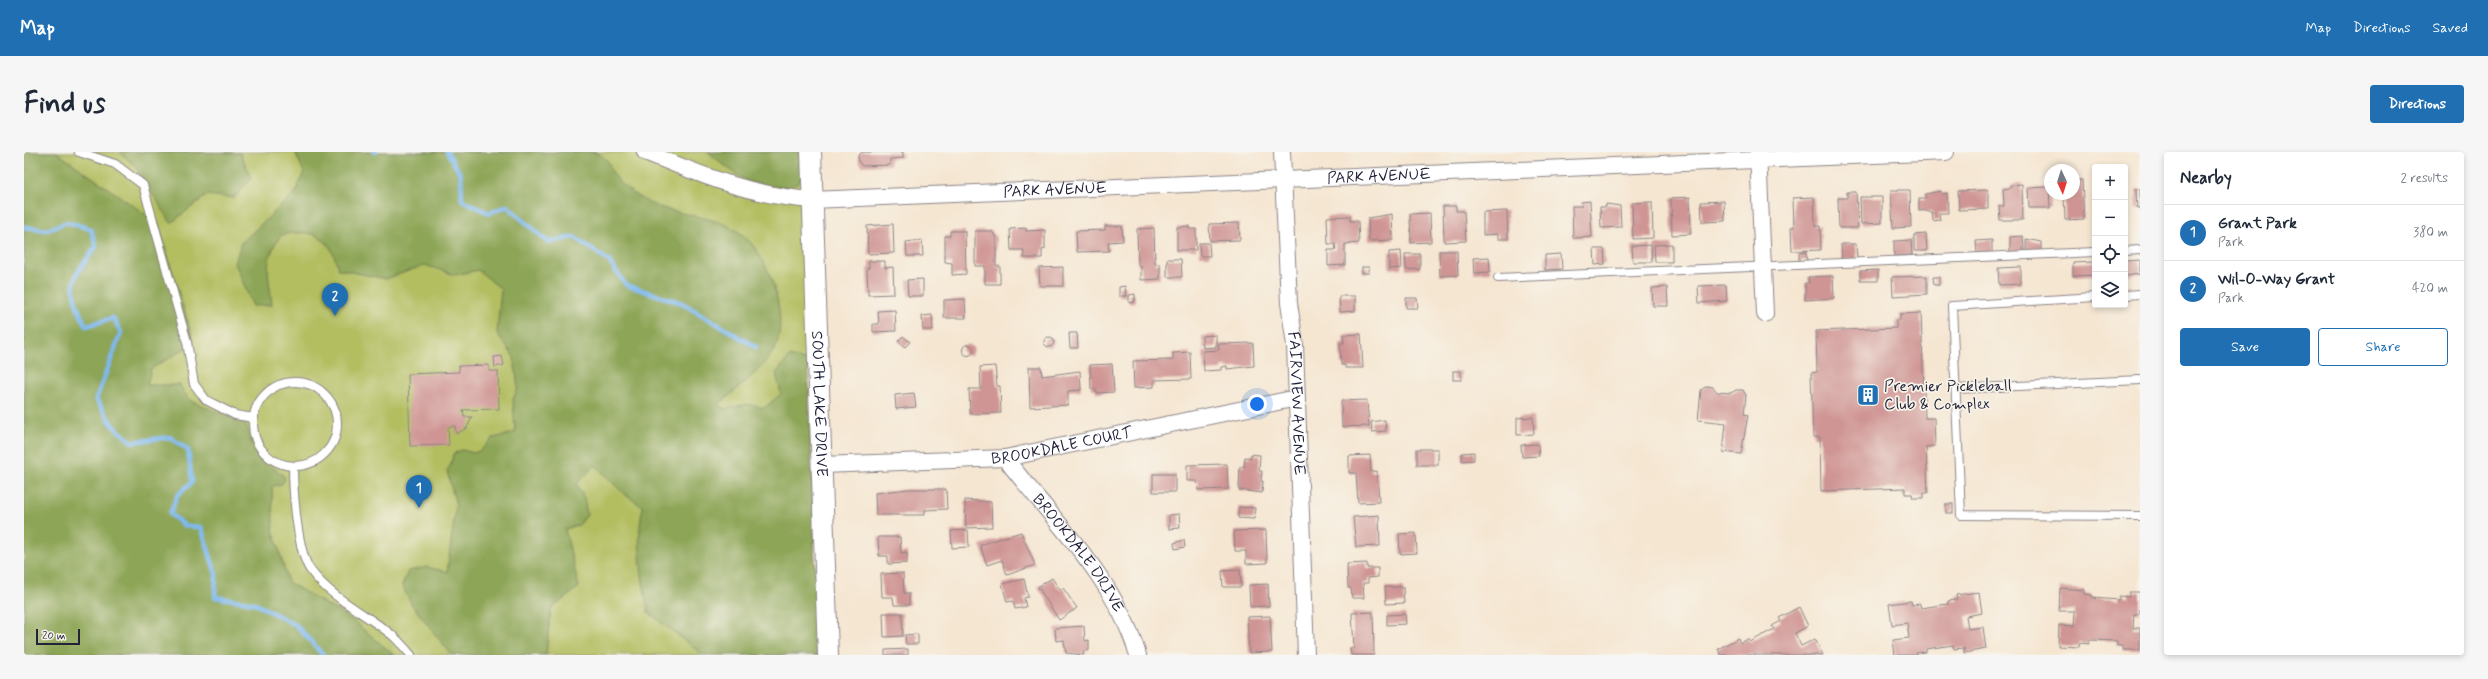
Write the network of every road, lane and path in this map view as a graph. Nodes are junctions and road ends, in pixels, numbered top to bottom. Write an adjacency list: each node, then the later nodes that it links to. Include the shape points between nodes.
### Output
1 (79, 152): 21 (lane, via 116,164 143,185 187,342 194,384 206,400 235,414)
2 (645, 152): 8 (street, PARK AVENUE, via 714,180 767,196)
3 (811, 152): 8 (street, SOUTH LAKE DRIVE)
4 (1282, 152): 7 (street, FAIRVIEW AVENUE)
5 (1946, 152): 6 (street, PARK AVENUE)
6 (1758, 156): 7 (street, PARK AVENUE); 12 (street)
7 (1283, 179): 8 (street, PARK AVENUE); 20 (street, FAIRVIEW AVENUE)
8 (812, 200): 23 (street, SOUTH LAKE DRIVE)
9 (2140, 250): 10 (lane)
10 (2128, 251)
11 (2092, 252): 12 (lane)
12 (1763, 268): 13 (lane); 17 (street)
13 (1498, 278)
14 (2140, 294): 15 (lane)
15 (2128, 295)
16 (2092, 297): 19 (lane, via 1952,306)
17 (1765, 314)
18 (2140, 380): 19 (lane)
19 (1956, 389): 25 (lane, via 1961,515)
20 (1297, 398): 22 (street, BROOKDALE COURT); 29 (street, FAIRVIEW AVENUE)
21 (254, 418): 24 (lane, via 256,438 267,456 279,463); 24 (lane, via 258,405 278,386 305,384 318,389 328,398 335,410 338,424 332,444 319,459 306,465)
22 (1005, 458): 23 (street, BROOKDALE COURT); 28 (street, BROOKDALE DRIVE, via 1078,545 1111,592 1131,633)
23 (822, 465): 27 (street, SOUTH LAKE DRIVE)
24 (293, 466): 26 (lane, via 300,540 310,570 344,600 393,636)
25 (2140, 516)
26 (411, 655)
27 (828, 655)
28 (1138, 655)
29 (1306, 655)

